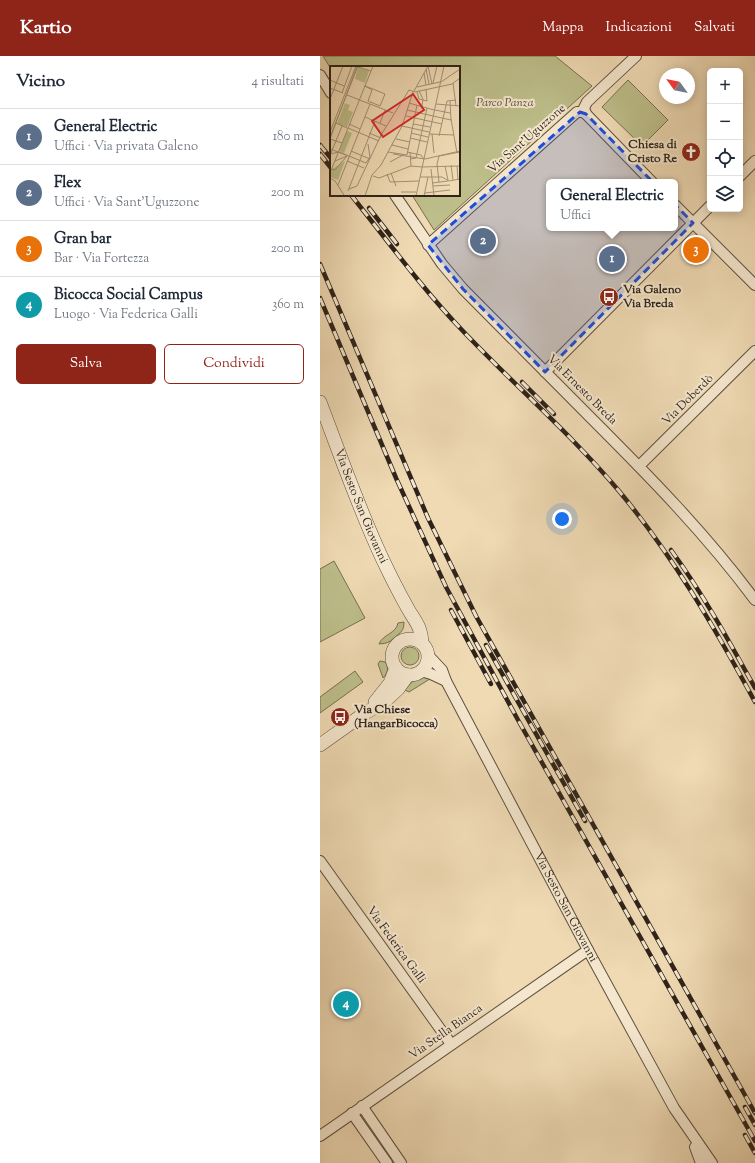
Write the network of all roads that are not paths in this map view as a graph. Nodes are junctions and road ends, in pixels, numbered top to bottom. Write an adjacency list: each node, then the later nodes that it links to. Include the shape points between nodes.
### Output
1 (636, 56): 4 (street, Via Sant'Uguzzone, via 590,98 585,105)
2 (320, 75): 3 (street)
3 (330, 91)
4 (586, 114): 7 (street); 12 (street, Via Sant'Uguzzone, via 574,114)
5 (755, 161): 6 (street)
6 (743, 173)
7 (649, 179)
8 (396, 196): 12 (street, Via Ernesto Breda)
9 (678, 208): 11 (street)
10 (707, 209): 11 (street)
11 (693, 223): 13 (street); 15 (street)
12 (428, 244): 15 (street, Via Ernesto Breda, via 463,289)
13 (755, 285)
14 (755, 351): 17 (street, Via Doberdò)
15 (545, 372): 17 (street, Via Ernesto Breda)
16 (320, 402): 19 (street, Via Sesto San Giovanni, via 371,533)
17 (639, 466): 18 (street, Via Ernesto Breda, via 691,521)
18 (755, 600)
19 (408, 609): 20 (street, Via Sesto San Giovanni, via 409,625); 21 (street, Via Sesto San Giovanni, via 419,627)
20 (404, 639): 21 (street, via 414,638); 23 (street, via 392,651 392,660)
21 (422, 643): 22 (street, Via Sesto San Giovanni)
22 (428, 655): 24 (street, via 426,664); 25 (street, Via Sesto San Giovanni, via 439,665)
23 (396, 668): 24 (street, via 401,673); 26 (street, via 390,683)
24 (414, 673): 25 (street, via 431,674); 26 (street, via 378,707)
25 (446, 681): 29 (street, Via Sesto San Giovanni)
26 (365, 713): 27 (street)
27 (320, 745)
28 (320, 861): 30 (street, Via Federica Galli)
29 (588, 950): 30 (street, Via Stella Bianca); 33 (street, Via Sesto San Giovanni, via 674,1108)
30 (451, 1044): 31 (street, Via Stella Bianca)
31 (362, 1106): 32 (street, Via Stella Bianca); 36 (street)
32 (352, 1113): 34 (street, Via Stella Bianca); 35 (street)
33 (690, 1132): 37 (street, Via Sesto San Giovanni); 38 (street, Via Sesto San Giovanni)
34 (320, 1136)
35 (387, 1163)
36 (401, 1163)
37 (701, 1163)
38 (712, 1163)

